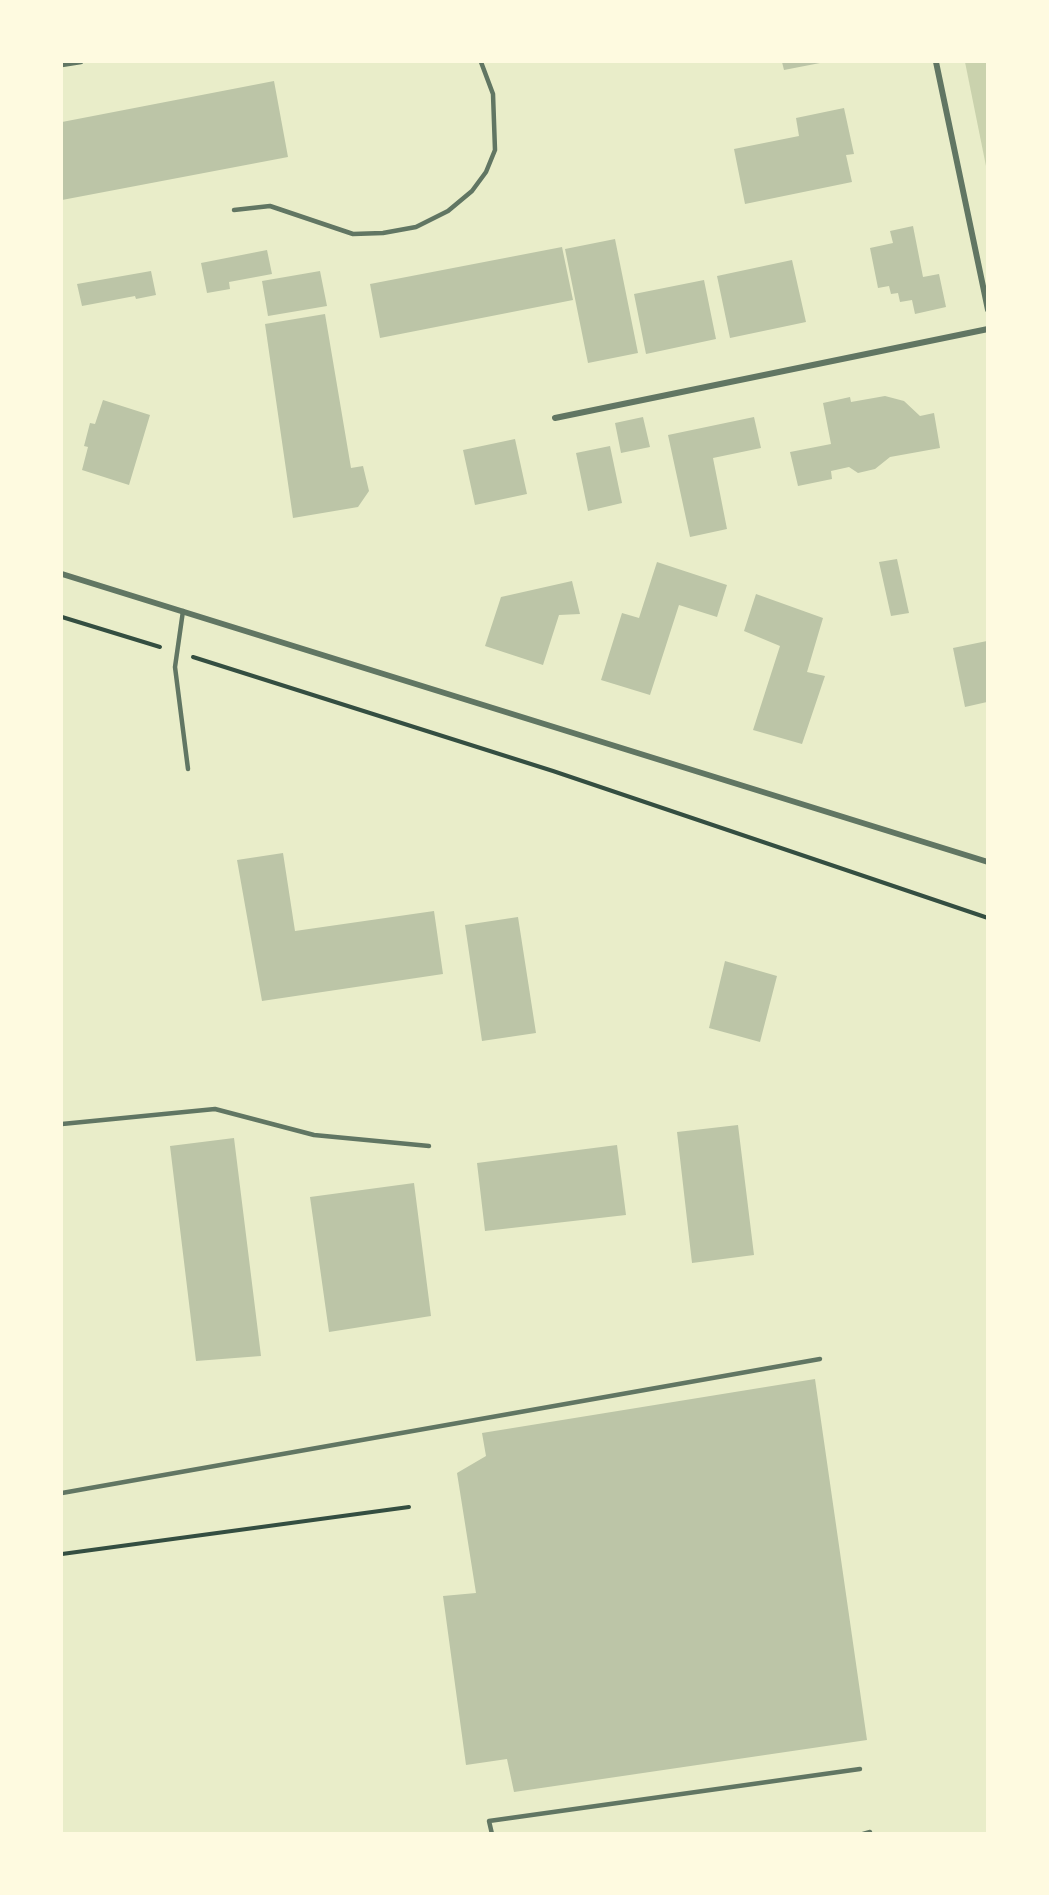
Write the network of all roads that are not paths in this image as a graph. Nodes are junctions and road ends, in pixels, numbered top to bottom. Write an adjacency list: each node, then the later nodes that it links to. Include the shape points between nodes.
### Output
1 (81, 62): 4 (lane)
2 (481, 62): 5 (lane, via 493,94 495,150 472,192 448,211 416,227 352,234 270,206)
3 (936, 62): 6 (street)
4 (62, 65)
5 (234, 210)
6 (987, 310)
7 (987, 329): 8 (street)
8 (555, 418)
9 (62, 574): 10 (street)
10 (183, 611): 11 (lane, via 175,667); 12 (street)
11 (188, 769)
12 (987, 862)
13 (62, 1124): 14 (lane, via 215,1109 314,1135)
14 (429, 1146)
15 (820, 1359): 16 (lane)
16 (62, 1493)
17 (860, 1769): 19 (lane, via 489,1821)
18 (870, 1832): 20 (lane)
19 (492, 1833)
20 (863, 1833)

